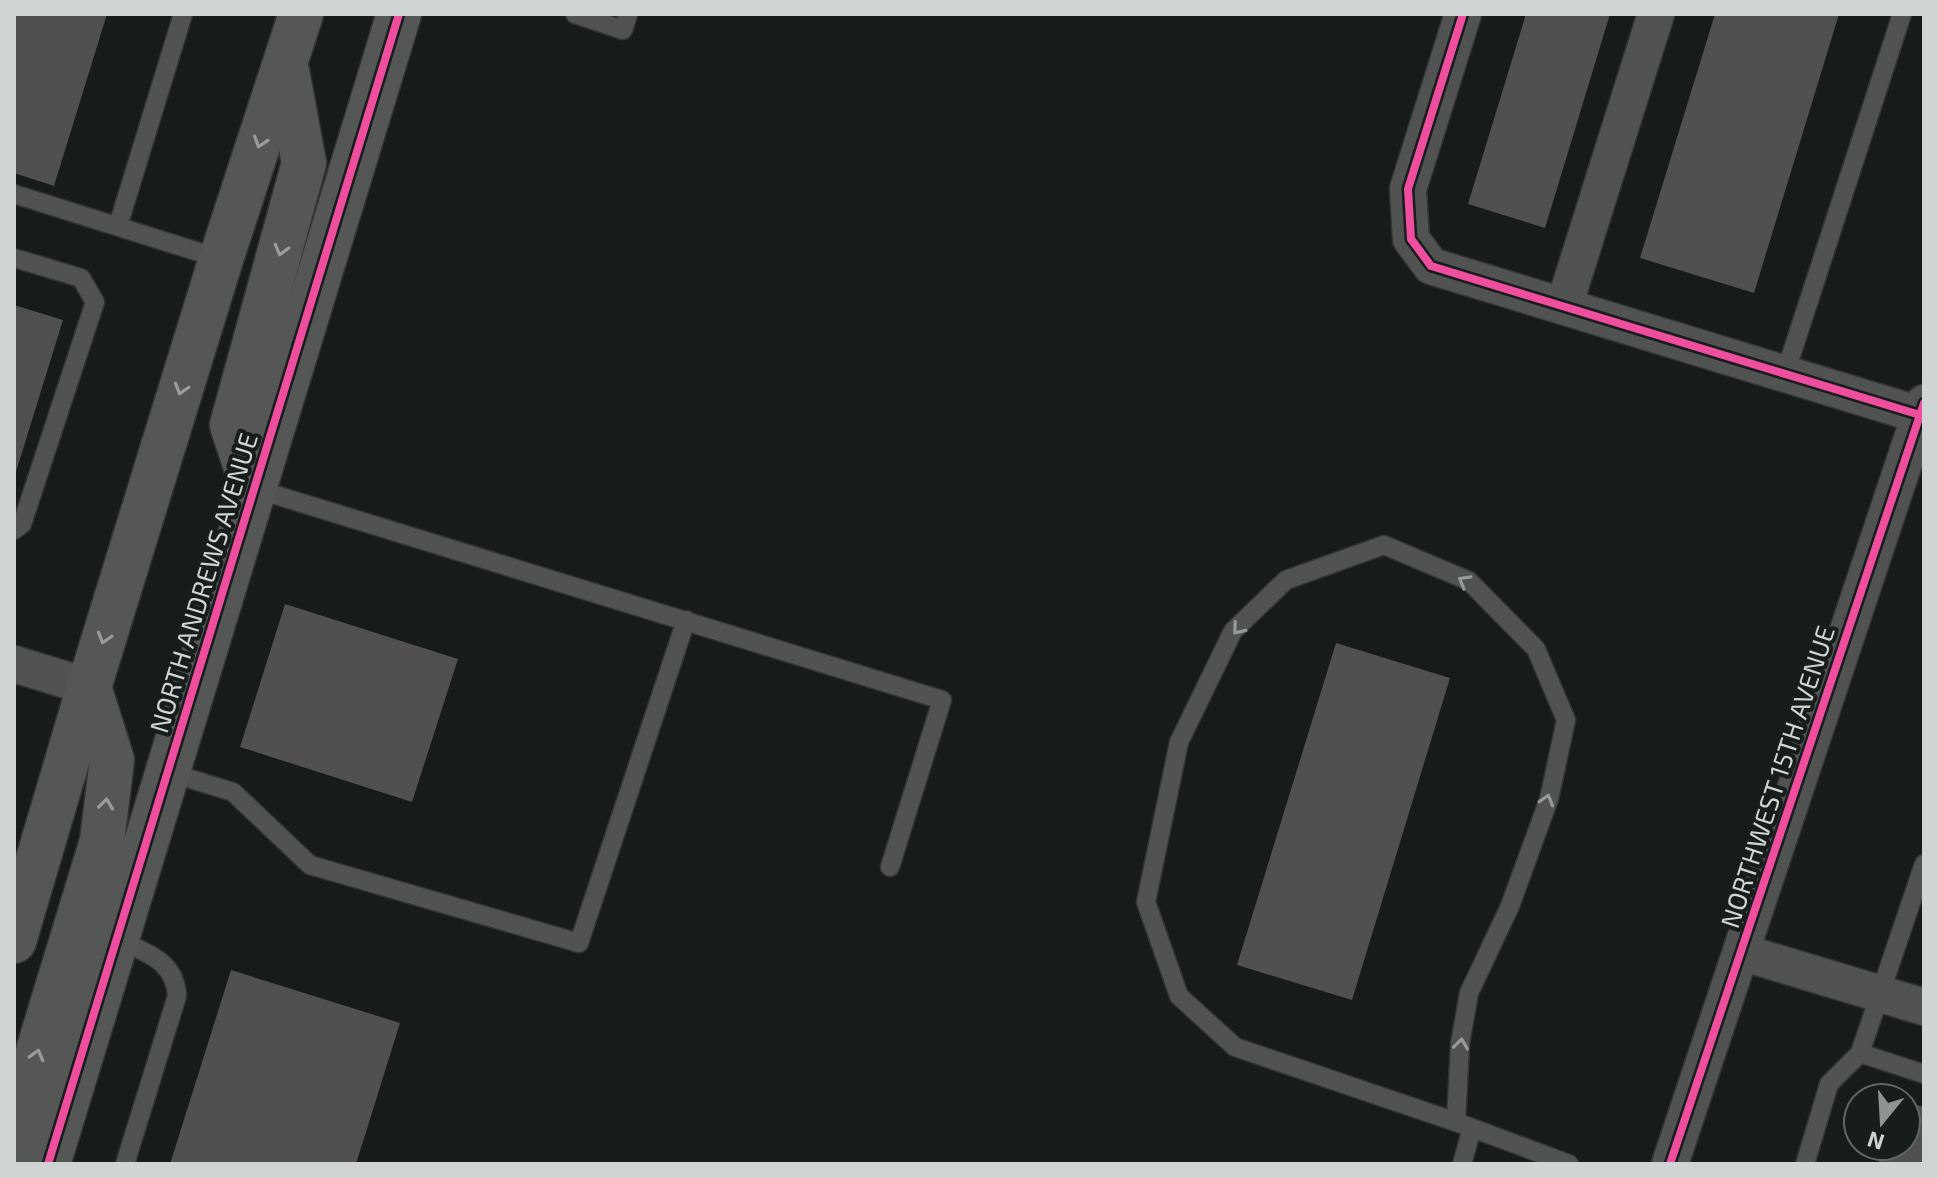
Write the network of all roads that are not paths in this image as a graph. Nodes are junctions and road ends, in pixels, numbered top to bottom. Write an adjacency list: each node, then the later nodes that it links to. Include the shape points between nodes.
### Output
1 (183, 14): 11 (lane)
2 (301, 14): 9 (street)
3 (399, 14): 17 (street, NORTH ANDREWS AVENUE)
4 (575, 14): 5 (lane, via 623,30)
5 (628, 14)
6 (1463, 14): 14 (street, via 1408,189 1411,239 1431,266)
7 (1656, 14): 14 (street)
8 (1902, 14): 15 (lane)
9 (286, 65): 13 (street, one-way to 13); 17 (street, one-way to 17, via 304,163 232,425)
10 (14, 194): 11 (lane)
11 (118, 226): 13 (lane)
12 (14, 258): 18 (lane, via 81,278 95,302 22,524)
13 (221, 259): 21 (street, one-way to 21)
14 (1564, 306): 15 (street)
15 (1785, 374): 16 (street)
16 (1922, 409): 27 (street, NORTHWEST 15TH AVENUE)
17 (253, 488): 19 (lane); 22 (street, NORTH ANDREWS AVENUE)
18 (14, 530)
19 (686, 620): 22 (lane, via 579,943 310,865 233,792); 24 (lane, via 942,700)
20 (14, 664): 21 (street)
21 (89, 687): 25 (street); 33 (street, one-way to 21, via 16,1129 102,841 112,760)
22 (168, 772): 26 (street, NORTH ANDREWS AVENUE)
23 (1924, 864): 28 (lane)
24 (890, 867)
25 (15, 937)
26 (117, 939): 34 (street, NORTH ANDREWS AVENUE); 35 (lane, via 163,962 176,980 177,996)
27 (1741, 952): 28 (street); 38 (street, NORTHWEST 15TH AVENUE)
28 (1880, 993): 29 (street); 30 (lane)
29 (1924, 1007)
30 (1860, 1053): 31 (lane); 39 (lane, via 1829,1084)
31 (1924, 1074)
32 (1464, 1125): 32 (lane, one-way to 32, via 1460,1044 1469,993 1510,906 1544,812 1566,720 1536,649 1469,581 1384,545 1286,580 1233,631 1179,742 1146,902 1179,996 1235,1047); 36 (lane); 37 (lane)
33 (14, 1158)
34 (48, 1164)
35 (125, 1164)
36 (1462, 1164)
37 (1569, 1164)
38 (1670, 1164)
39 (1805, 1164)

